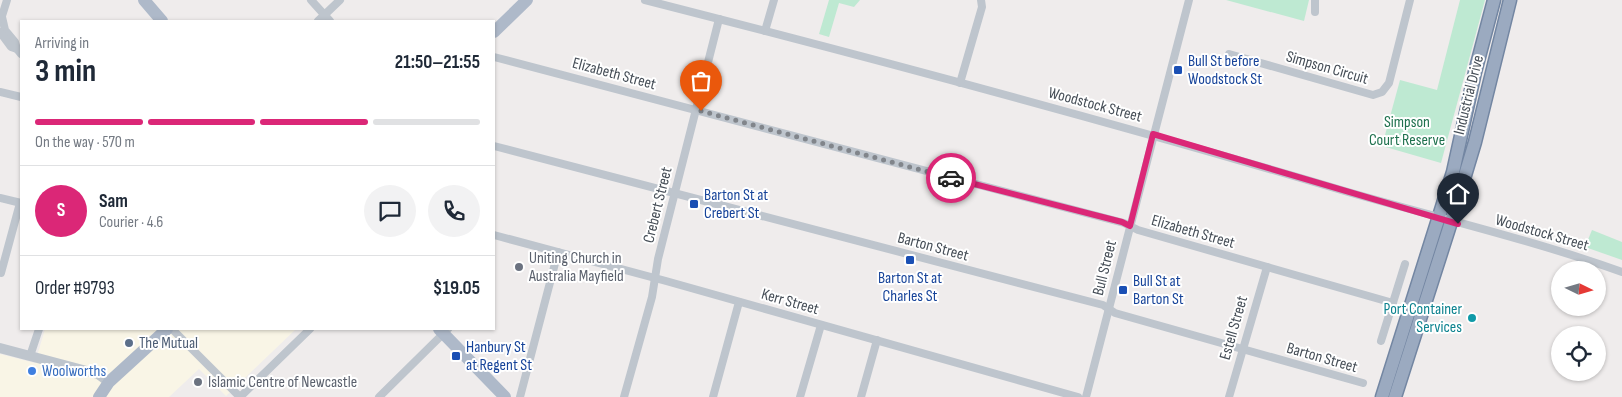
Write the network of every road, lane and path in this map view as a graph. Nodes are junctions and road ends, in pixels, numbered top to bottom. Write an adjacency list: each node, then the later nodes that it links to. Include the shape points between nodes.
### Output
1 (7, 0): 16 (street)
2 (144, 0): 18 (main road)
3 (311, 0): 15 (street)
4 (340, 0): 15 (street)
5 (526, 0): 19 (main road)
6 (645, 0): 17 (street, Woodstock Street)
7 (774, 0): 20 (street)
8 (981, 0): 25 (street, via 982,7)
9 (1189, 0): 29 (street, Bull Street)
10 (1315, 0): 14 (street)
11 (1410, 0): 23 (street, Simpson Circuit, via 1389,83 1382,92 1373,95)
12 (1494, 0): 35 (highway, Industrial Drive, via 1475,72)
13 (1510, 0): 35 (highway, Industrial Drive, via 1474,142)
14 (1315, 12)
15 (327, 18)
16 (1, 19): 21 (street)
17 (719, 19): 20 (street, Woodstock Street); 28 (street, Crebert Street)
18 (161, 20)
19 (495, 31)
20 (765, 31): 25 (street, Woodstock Street)
21 (3, 37): 22 (street, via 15,42)
22 (19, 51)
23 (1229, 54)
24 (495, 57): 28 (street, Elizabeth Street)
25 (960, 83): 29 (street, Woodstock Street)
26 (0, 92): 27 (street)
27 (20, 97)
28 (696, 110): 31 (street, Crebert Street); 36 (street, Elizabeth Street)
29 (1153, 134): 35 (street, Woodstock Street); 36 (street, Bull Street)
30 (495, 146): 31 (street, Barton Street)
31 (675, 193): 43 (street, Crebert Street); 46 (street, Barton Street)
32 (0, 198): 33 (street)
33 (20, 203)
34 (20, 206): 42 (street)
35 (1446, 220): 41 (street, Woodstock Street); 73 (highway, Industrial Drive); 74 (highway, Industrial Drive)
36 (1130, 226): 40 (street, Elizabeth Street); 46 (street, Bull Street)
37 (495, 235): 38 (street, Kerr Street)
38 (558, 252): 43 (street, Kerr Street); 65 (street)
39 (1404, 264): 45 (street)
40 (1267, 267): 45 (street, Elizabeth Street); 56 (street, Estell Street)
41 (1622, 272)
42 (1, 273)
43 (655, 278): 44 (street, Kerr Street); 66 (street, Crebert Street)
44 (739, 302): 47 (street, Kerr Street); 67 (street)
45 (1392, 303): 54 (street)
46 (1109, 309): 56 (street, Barton Street); 71 (street, Bull Street)
47 (821, 324): 53 (street, Kerr Street); 68 (street)
48 (39, 330): 57 (street)
49 (166, 330): 58 (main road)
50 (173, 330): 62 (street)
51 (309, 330): 62 (street)
52 (444, 331): 63 (street); 64 (main road)
53 (876, 340): 69 (street); 70 (street, Kerr Street)
54 (1381, 341)
55 (0, 348): 57 (street)
56 (1242, 350): 59 (street, Barton Street); 72 (street, Estell Street)
57 (30, 356): 58 (street, via 98,374)
58 (110, 382): 60 (main road); 61 (main road)
59 (1363, 383)
60 (89, 397)
61 (99, 397)
62 (240, 397)
63 (379, 397)
64 (505, 397)
65 (520, 397)
66 (624, 397)
67 (713, 397)
68 (800, 397)
69 (861, 397)
70 (1078, 397)
71 (1086, 397)
72 (1229, 397)
73 (1382, 397)
74 (1395, 397)

